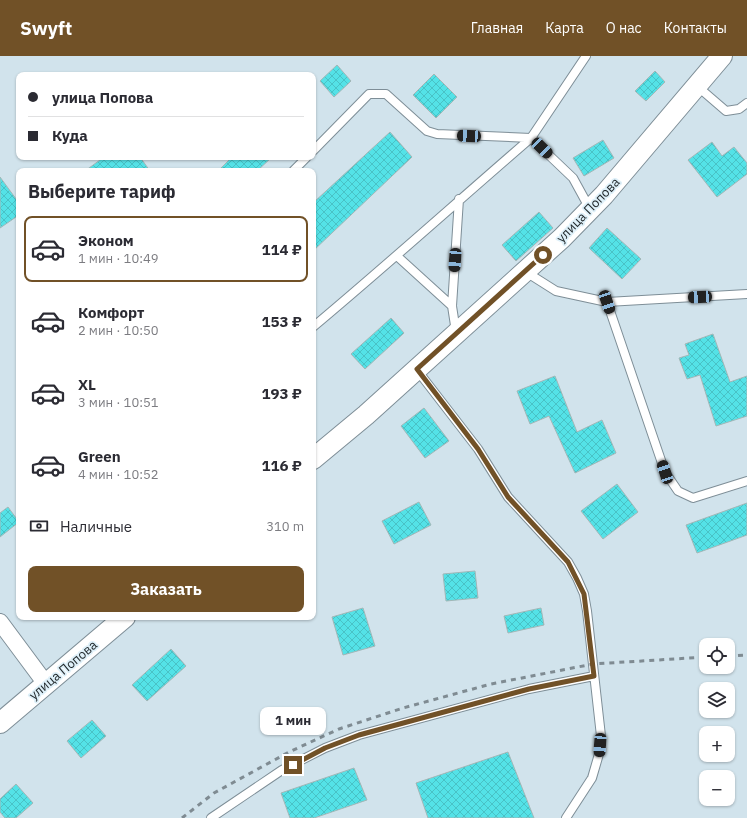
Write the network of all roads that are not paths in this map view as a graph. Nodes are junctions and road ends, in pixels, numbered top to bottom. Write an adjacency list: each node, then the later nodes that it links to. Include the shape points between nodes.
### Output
1 (722, 56): 3 (street, улица Попова)
2 (582, 58): 5 (lane)
3 (697, 86): 4 (lane, via 726,111 739,109); 10 (street, улица Попова)
4 (747, 103)
5 (531, 138): 6 (lane, via 437,134 427,131 386,94 369,94); 9 (lane); 10 (lane, via 573,178)
6 (316, 148)
7 (304, 160): 8 (lane)
8 (296, 168)
9 (459, 200): 11 (lane); 15 (lane)
10 (591, 210): 12 (street, улица Попова)
11 (397, 256): 15 (lane); 16 (lane)
12 (525, 272): 14 (lane, via 556,291); 17 (street, улица Попова)
13 (747, 294): 14 (lane)
14 (607, 302): 20 (lane, via 665,472 678,491 693,498)
15 (452, 306): 17 (lane)
16 (316, 324)
17 (456, 334): 18 (street, улица Попова)
18 (417, 369): 19 (street, улица Попова); 23 (lane, via 478,449 508,497 568,562 584,594)
19 (316, 456)
20 (747, 482)
21 (122, 620): 24 (street, улица Попова)
22 (0, 622): 24 (street)
23 (594, 676): 26 (lane, via 529,689 352,737 282,770); 27 (lane, via 601,736 600,754 592,778)
24 (46, 684): 25 (street, улица Попова)
25 (0, 723)
26 (211, 818)
27 (566, 818)

